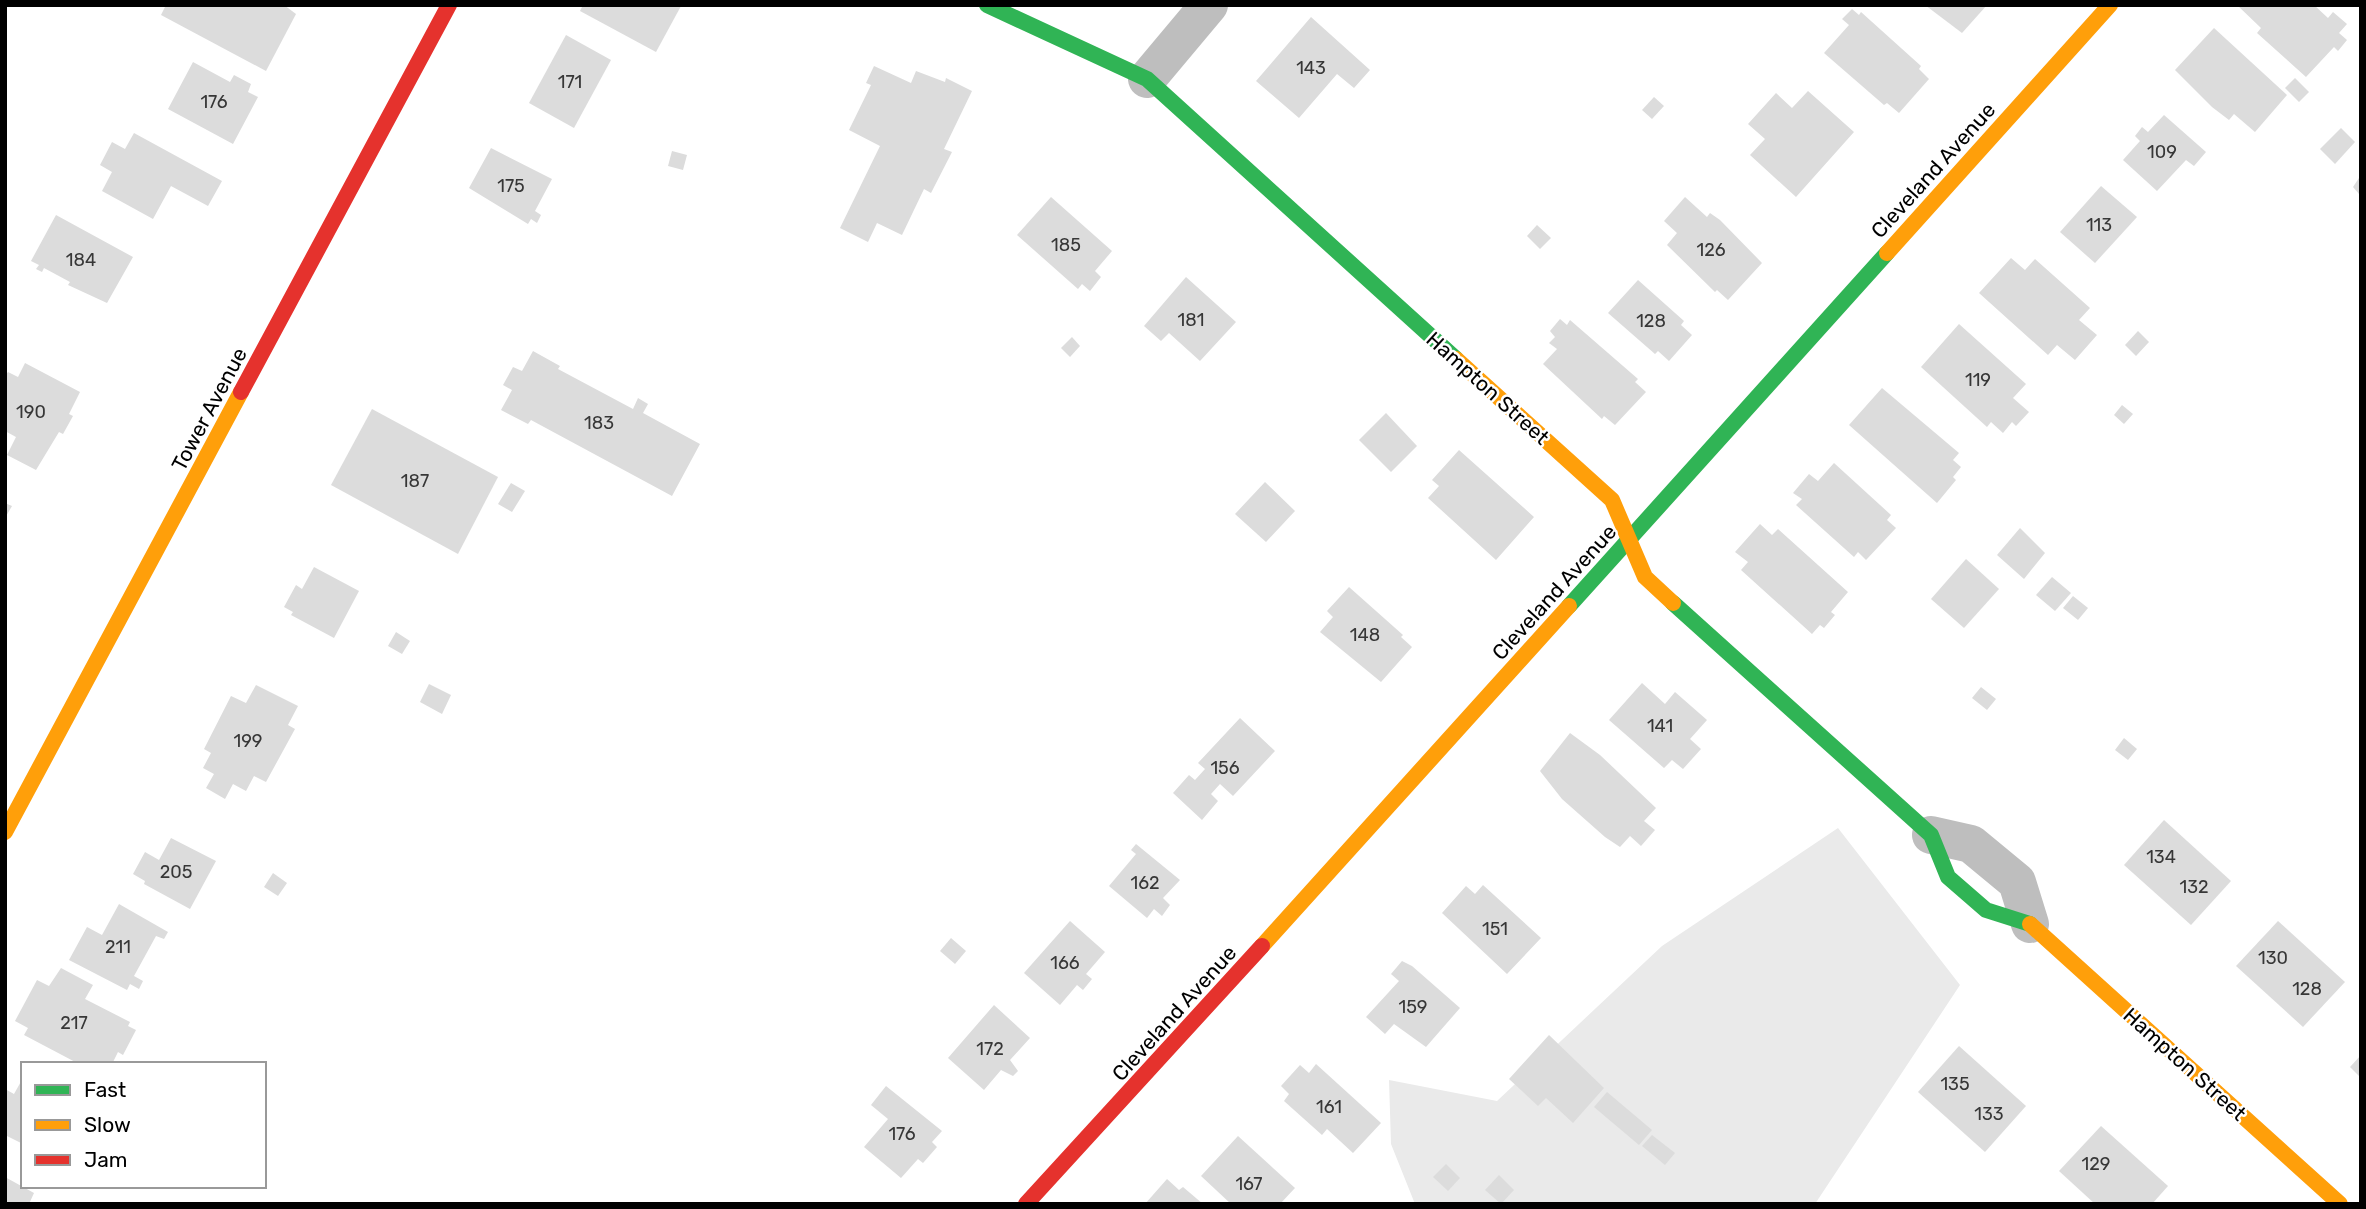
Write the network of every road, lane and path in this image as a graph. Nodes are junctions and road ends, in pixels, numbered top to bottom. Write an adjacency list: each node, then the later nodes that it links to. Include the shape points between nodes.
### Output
1 (449, 5): 7 (street, Tower Avenue)
2 (987, 5): 5 (street, Hampton Street)
3 (1209, 5): 5 (street)
4 (2110, 5): 6 (street, Cleveland Avenue)
5 (1147, 79): 6 (street, Hampton Street, via 1612,500)
6 (1630, 539): 8 (street, Hampton Street, via 1645,577); 10 (street, Cleveland Avenue)
7 (5, 832)
8 (1931, 835): 9 (street, Hampton Street, via 1971,844 2017,882)
9 (2030, 924): 11 (street, Hampton Street)
10 (1026, 1204)
11 (2340, 1204)

